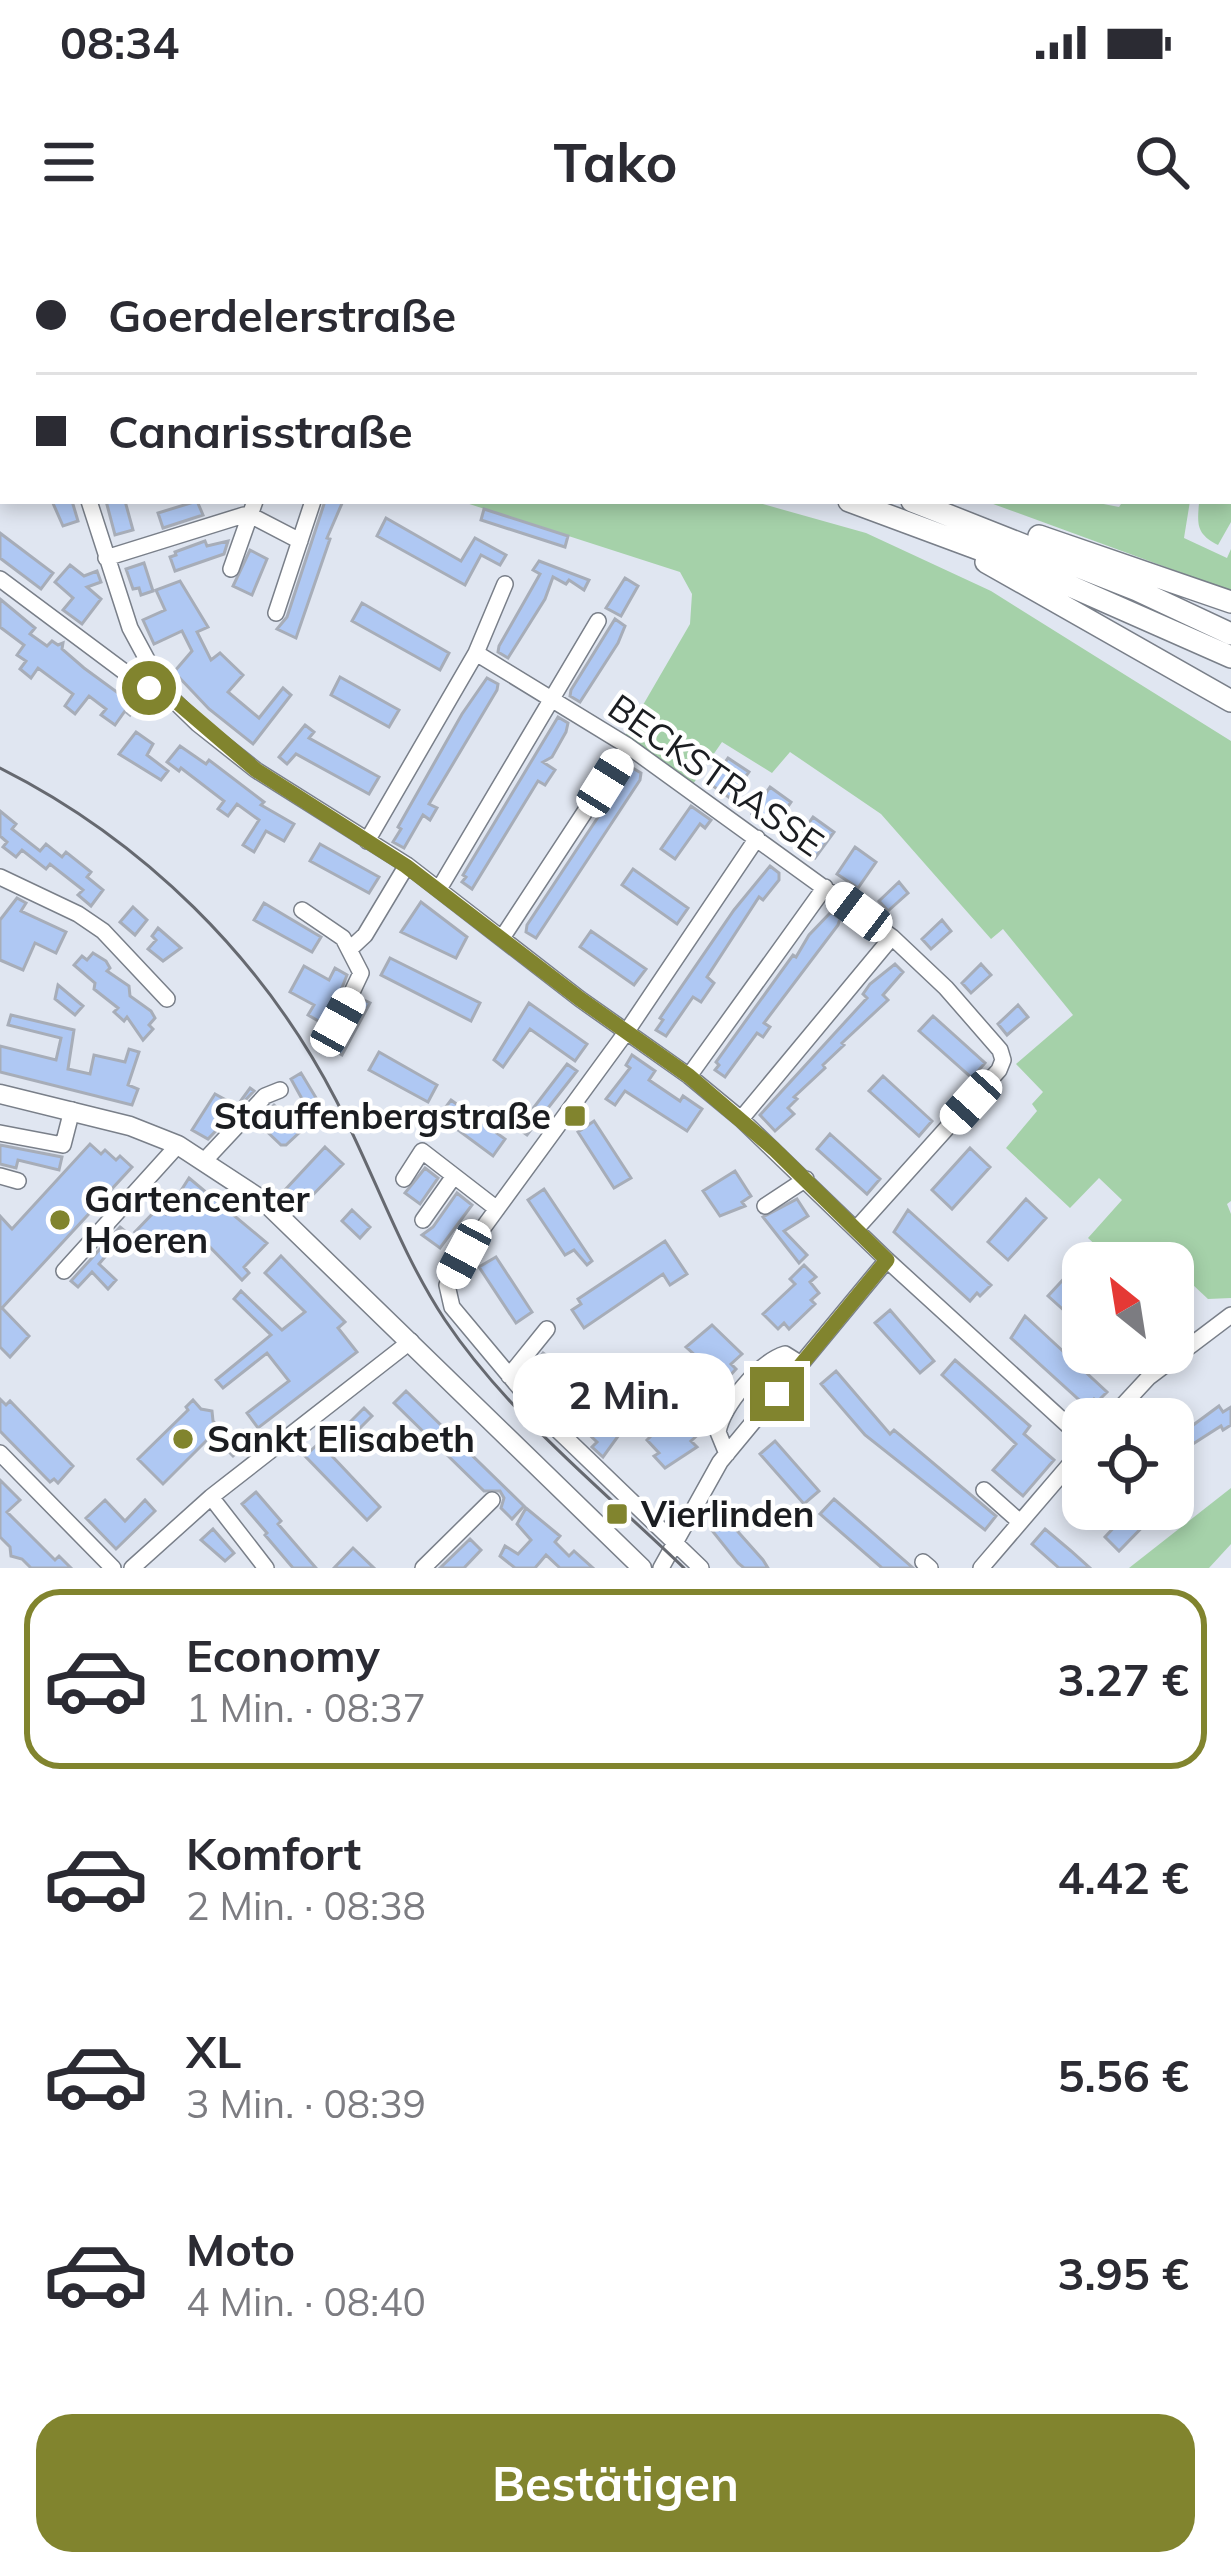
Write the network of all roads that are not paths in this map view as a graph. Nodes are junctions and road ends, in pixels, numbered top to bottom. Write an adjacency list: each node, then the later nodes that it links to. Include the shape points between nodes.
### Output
1 (90, 504): 9 (street)
2 (313, 504): 8 (street)
3 (857, 504): 7 (highway)
4 (920, 504): 6 (highway)
5 (253, 508): 8 (street); 9 (street); 10 (street)
6 (964, 520): 13 (highway, via 1046,538); 16 (highway)
7 (934, 532): 18 (highway); 21 (highway)
8 (300, 541): 14 (street)
9 (106, 558): 19 (street)
10 (230, 569)
11 (0, 579): 19 (street, via 134,679)
12 (506, 584): 17 (street)
13 (1231, 602)
14 (276, 613)
15 (598, 621): 20 (street)
16 (1231, 634)
17 (476, 653): 20 (street, BECKSTRASSE); 24 (street)
18 (1231, 657)
19 (164, 691): 24 (street, via 256,770)
20 (550, 699): 22 (street, BECKSTRASSE); 28 (street)
21 (1231, 701)
22 (628, 746): 23 (street, BECKSTRASSE); 31 (street)
23 (757, 838): 27 (street, BECKSTRASSE); 35 (street)
24 (367, 841): 25 (street)
25 (406, 866): 28 (street); 32 (street)
26 (0, 877): 33 (street, via 103,931)
27 (825, 887): 30 (street, BECKSTRASSE); 36 (street)
28 (439, 889): 31 (street)
29 (302, 910): 32 (street)
30 (892, 937): 40 (street); 52 (street, BECKSTRASSE, via 1003,1060)
31 (502, 938): 35 (street)
32 (350, 949): 34 (street, via 361,973)
33 (167, 999)
34 (338, 1022)
35 (627, 1031): 36 (street); 50 (street)
36 (689, 1076): 40 (street)
37 (280, 1090): 43 (street)
38 (0, 1094): 39 (main road)
39 (72, 1110): 41 (street, via 63,1145); 42 (main road)
40 (741, 1119): 47 (street)
41 (0, 1133)
42 (178, 1145): 43 (main road); 54 (street)
43 (206, 1160): 57 (main road, via 265,1202)
44 (0, 1176): 48 (street)
45 (454, 1176): 46 (street, via 422,1151); 50 (street); 51 (street)
46 (404, 1179)
47 (806, 1179): 49 (street); 52 (street)
48 (18, 1181)
49 (765, 1206)
50 (497, 1209): 59 (street, via 447,1285 452,1307)
51 (423, 1220)
52 (857, 1228): 53 (street)
53 (887, 1260): 58 (street); 61 (street)
54 (64, 1270)
55 (1231, 1315): 60 (street)
56 (547, 1329): 59 (street)
57 (411, 1341): 66 (street); 74 (main road)
58 (801, 1364): 63 (street); 63 (street, via 785,1354 771,1359 725,1412 718,1432)
59 (509, 1376): 69 (street)
60 (1130, 1398)
61 (1062, 1419)
62 (0, 1453): 70 (street)
63 (727, 1454): 69 (street)
64 (1062, 1473): 68 (street)
65 (984, 1490): 68 (street)
66 (212, 1497): 71 (street); 72 (street)
67 (491, 1500): 73 (street)
68 (1020, 1522): 77 (street)
69 (674, 1543): 75 (street); 76 (street)
70 (113, 1568)
71 (132, 1568)
72 (266, 1568)
73 (423, 1568)
74 (642, 1568)
75 (661, 1568)
76 (701, 1568)
77 (981, 1568)

